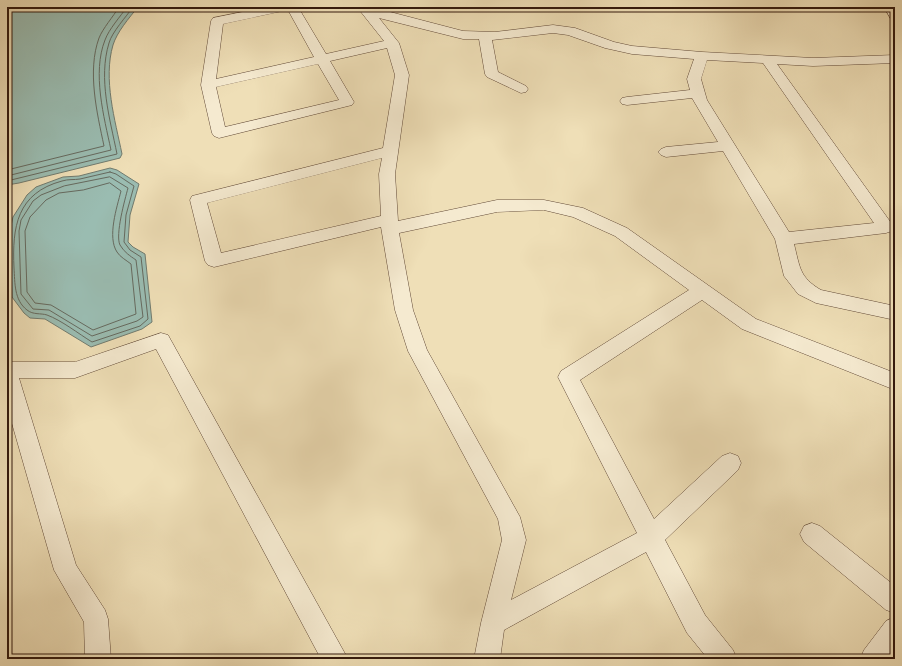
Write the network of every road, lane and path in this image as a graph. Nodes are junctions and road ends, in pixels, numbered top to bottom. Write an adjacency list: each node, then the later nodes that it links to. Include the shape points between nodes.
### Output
1 (285, 7): 12 (street, via 217,21)
2 (292, 7): 9 (street)
3 (890, 7): 5 (street)
4 (366, 9): 6 (street, via 462,35); 7 (street)
5 (895, 16)
6 (485, 35): 8 (street, via 553,29 570,31 632,50); 13 (street, via 492,74)
7 (392, 43): 9 (street); 17 (street, via 402,75)
8 (702, 56): 11 (street); 14 (street, via 694,79)
9 (323, 58): 12 (street); 12 (street, via 347,102 220,133)
10 (895, 59): 11 (street, via 813,62)
11 (767, 60): 20 (street, via 886,226)
12 (208, 85)
13 (521, 89)
14 (698, 93): 15 (street); 16 (street)
15 (627, 101)
16 (728, 146): 18 (street); 20 (street)
17 (391, 151): 19 (street, via 387,174); 19 (street, via 198,200 214,261)
18 (666, 152)
19 (389, 225): 21 (street, via 497,206 544,205 577,212 621,232); 29 (street, via 404,310 418,351 509,517 514,540)
20 (784, 239): 22 (street, via 793,276 804,289 816,296)
21 (703, 290): 24 (street, via 749,324); 27 (street, via 568,376)
22 (895, 313)
23 (7, 371): 31 (street, via 66,570 96,619); 32 (street, via 75,370 162,340)
24 (895, 382)
25 (730, 463): 27 (street)
26 (812, 534): 28 (street)
27 (651, 537): 29 (street); 34 (street, via 696,624)
28 (895, 601)
29 (493, 623): 33 (street)
30 (895, 630): 35 (street)
31 (98, 659)
32 (335, 659)
33 (487, 659)
34 (724, 659)
35 (873, 659)

